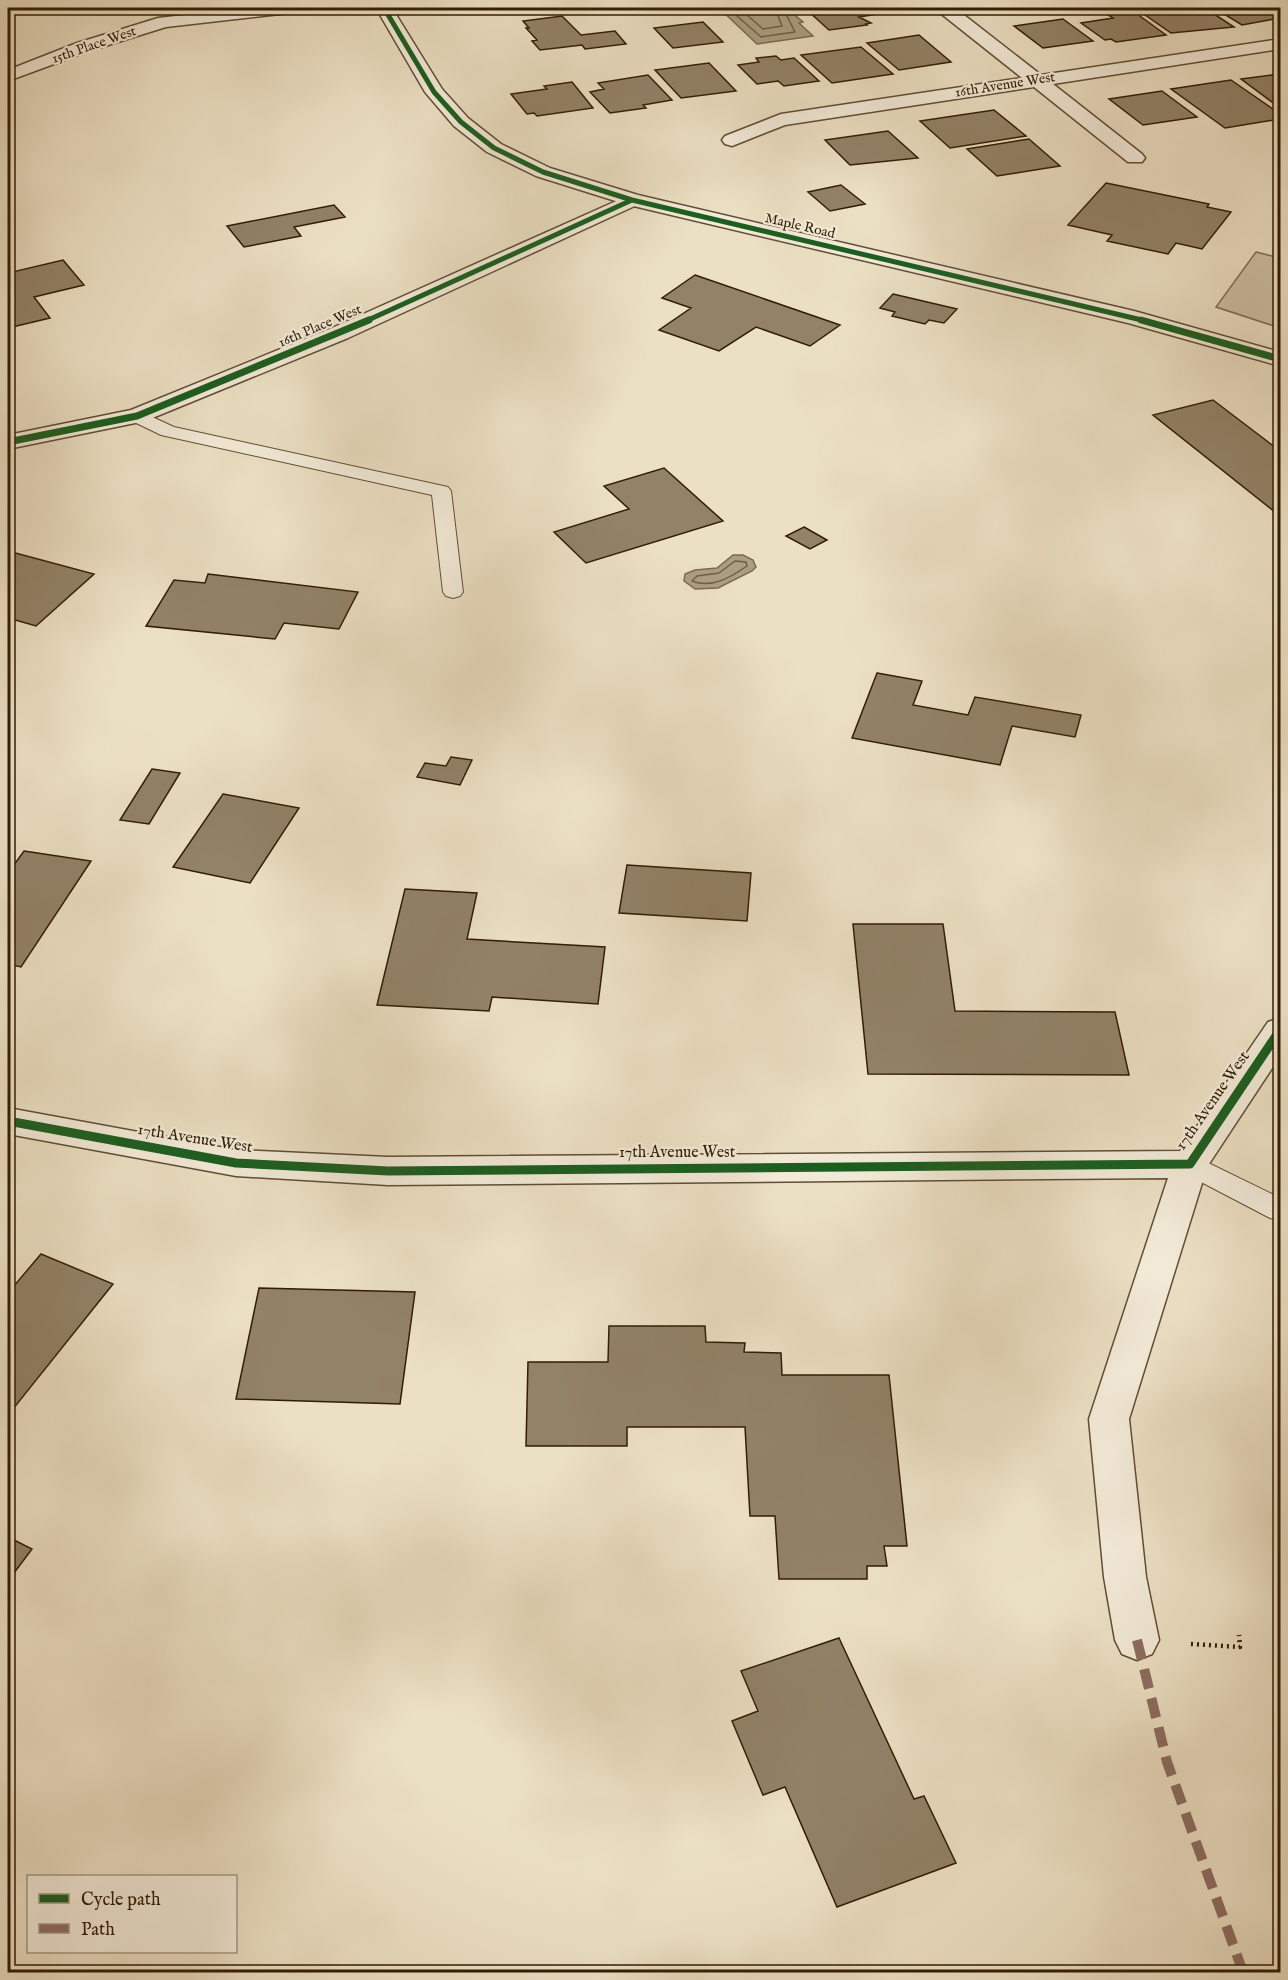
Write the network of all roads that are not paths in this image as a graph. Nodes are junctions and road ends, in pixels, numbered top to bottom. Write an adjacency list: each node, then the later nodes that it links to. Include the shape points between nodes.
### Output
1 (289, 8): 5 (street, 15th Place West, via 164,22)
2 (384, 8): 9 (street, Maple Road, via 434,92 481,139 543,172)
3 (945, 8): 6 (street)
4 (1281, 44): 6 (street, 16th Avenue West)
5 (8, 76)
6 (1036, 80): 7 (street, 16th Avenue West, via 781,120); 8 (street)
7 (732, 140)
8 (1135, 158)
9 (632, 200): 10 (street, Maple Road, via 1134,318); 11 (street, 16th Place West, via 340,333)
10 (1281, 359)
11 (138, 416): 12 (street, 16th Place West); 13 (lane, via 168,431 441,491)
12 (8, 442)
13 (453, 592)
14 (1281, 1030): 16 (street, 17th Avenue West)
15 (8, 1121): 16 (street, 17th Avenue West, via 236,1163 388,1171)
16 (1190, 1164): 17 (lane); 18 (street, 17th Avenue West, via 1109,1419 1125,1577)
17 (1281, 1210)
18 (1137, 1640)

